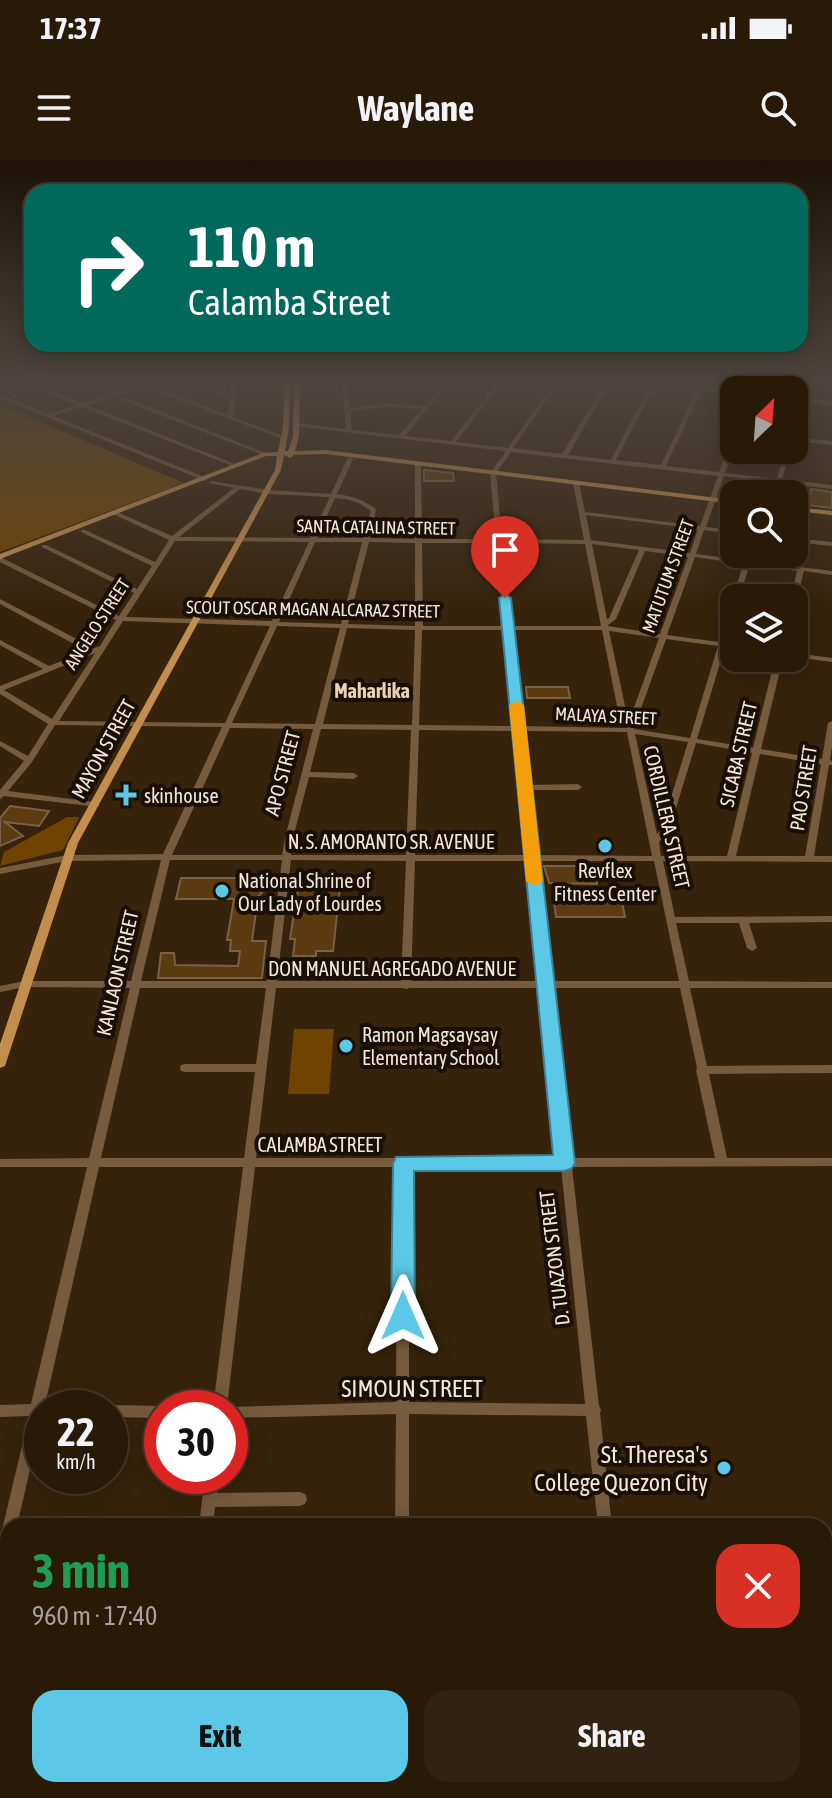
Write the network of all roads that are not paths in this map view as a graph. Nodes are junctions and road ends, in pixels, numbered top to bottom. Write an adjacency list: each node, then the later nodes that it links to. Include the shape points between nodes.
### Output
1 (158, 460): 22 (street, APO STREET)
2 (223, 460): 17 (street)
3 (256, 460): 17 (main road)
4 (259, 460): 22 (main road)
5 (274, 460): 14 (main road)
6 (274, 460): 14 (main road)
7 (288, 460): 14 (main road)
8 (353, 460): 28 (street, KANLAON STREET)
9 (372, 460): 15 (main road)
10 (502, 460): 19 (street)
11 (608, 460): 13 (street)
12 (666, 460): 18 (street)
13 (613, 461): 18 (street)
14 (280, 462): 27 (main road, MAYON STREET)
15 (418, 464): 19 (main road); 43 (street)
16 (726, 464): 20 (street, MATUTUM STREET)
17 (237, 466): 22 (main road)
18 (663, 467): 20 (street)
19 (493, 473): 23 (main road); 44 (street, D. TUAZON STREET)
20 (723, 474): 21 (street); 29 (street, MATUTUM STREET)
21 (771, 480)
22 (208, 481): 25 (street, APO STREET); 34 (main road)
23 (576, 483): 29 (main road); 32 (street, CORDILLERA STREET)
24 (808, 484): 26 (street)
25 (239, 487): 27 (street, APO STREET); 38 (street, ANGELO STREET)
26 (832, 487)
27 (267, 492): 28 (street, APO STREET); 39 (main road, MAYON STREET)
28 (333, 496): 40 (street, KANLAON STREET); 41 (street, APO STREET, via 367,502 374,510)
29 (714, 500): 30 (main road); 35 (street, MATUTUM STREET)
30 (720, 501)
31 (808, 510): 33 (main road)
32 (582, 513): 35 (street); 45 (street, CORDILLERA STREET)
33 (832, 513)
34 (118, 514): 37 (main road); 38 (street, SANTA CATALINA STREET); 51 (main road)
35 (703, 528): 36 (street); 49 (street, MATUTUM STREET)
36 (720, 530)
37 (83, 531): 47 (main road); 52 (street)
38 (173, 539): 39 (street, SANTA CATALINA STREET); 52 (street, ANGELO STREET)
39 (241, 539): 40 (street, SANTA CATALINA STREET); 60 (main road, MAYON STREET)
40 (313, 540): 41 (street, SANTA CATALINA STREET); 61 (street, KANLAON STREET)
41 (365, 541): 43 (street, SANTA CATALINA STREET); 62 (street, APO STREET)
42 (808, 541): 46 (street)
43 (419, 542): 44 (street, SANTA CATALINA STREET); 64 (street)
44 (499, 542): 45 (street, SANTA CATALINA STREET); 65 (street, D. TUAZON STREET)
45 (590, 542): 48 (street, SANTA CATALINA STREET); 63 (street, CORDILLERA STREET)
46 (832, 544)
47 (44, 546): 51 (main road); 57 (street)
48 (643, 548): 49 (street, SANTA CATALINA STREET); 63 (street, via 612,619)
49 (694, 555): 50 (street, SANTA CATALINA STREET); 66 (street, MATUTUM STREET)
50 (720, 558)
51 (1, 560): 59 (street, SCOUT OSCAR MAGAN ALCARAZ STREET)
52 (154, 564): 57 (street, ANGELO STREET)
53 (793, 568): 54 (street, SANTA CATALINA STREET)
54 (801, 569): 55 (street, SANTA CATALINA STREET); 56 (street)
55 (832, 573)
56 (797, 584)
57 (137, 592): 59 (street, ANGELO STREET)
58 (0, 601): 69 (street)
59 (119, 619): 60 (street, SCOUT OSCAR MAGAN ALCARAZ STREET); 69 (street, ANGELO STREET)
60 (196, 622): 61 (street, SCOUT OSCAR MAGAN ALCARAZ STREET); 79 (main road, MAYON STREET)
61 (274, 624): 62 (street, SCOUT OSCAR MAGAN ALCARAZ STREET); 80 (street, KANLAON STREET)
62 (343, 626): 64 (street, SCOUT OSCAR MAGAN ALCARAZ STREET); 81 (street, APO STREET)
63 (604, 626): 65 (street, SCOUT OSCAR MAGAN ALCARAZ STREET); 66 (street, SCOUT OSCAR MAGAN ALCARAZ STREET); 76 (street, CORDILLERA STREET, via 623,716)
64 (419, 628): 65 (street, SCOUT OSCAR MAGAN ALCARAZ STREET); 82 (street)
65 (509, 628): 83 (street, D. TUAZON STREET)
66 (663, 636): 68 (street, SCOUT OSCAR MAGAN ALCARAZ STREET); 76 (street, MATUTUM STREET, via 634,717)
67 (0, 642): 73 (street)
68 (720, 644)
69 (96, 649): 73 (street); 77 (street, ANGELO STREET)
70 (720, 651): 85 (street)
71 (808, 657): 72 (street)
72 (832, 660)
73 (47, 668): 75 (street)
74 (776, 672): 87 (street, SICABA STREET)
75 (0, 690): 77 (street)
76 (628, 719): 84 (street, CORDILLERA STREET)
77 (52, 723): 79 (street, MALAYA STREET); 88 (street, ANGELO STREET)
78 (832, 723): 89 (street, PAO STREET)
79 (138, 724): 80 (street, MALAYA STREET); 95 (main road, MAYON STREET)
80 (227, 725): 81 (street, MALAYA STREET); 98 (street, KANLAON STREET)
81 (317, 727): 82 (street, MALAYA STREET); 90 (street, APO STREET)
82 (415, 728): 83 (street, MALAYA STREET); 100 (street)
83 (519, 728): 84 (street, MALAYA STREET); 93 (street, D. TUAZON STREET)
84 (628, 730): 85 (street, MALAYA STREET); 96 (street, CORDILLERA STREET)
85 (695, 740): 87 (street, MALAYA STREET); 96 (street, via 665,831)
86 (0, 743): 88 (street)
87 (757, 750): 89 (street, MALAYA STREET); 103 (street, SICABA STREET)
88 (29, 760): 94 (street, ANGELO STREET)
89 (829, 762): 104 (street, PAO STREET)
90 (305, 774): 91 (street); 99 (street, APO STREET)
91 (354, 776)
92 (578, 787): 93 (street)
93 (525, 788): 101 (street, D. TUAZON STREET)
94 (1, 794): 95 (street)
95 (95, 805): 97 (main road, MAYON STREET)
96 (654, 842): 102 (street, CORDILLERA STREET)
97 (67, 858): 98 (street, N. S. AMORANTO SR. AVENUE); 106 (street, N. S. AMORANTO SR. AVENUE); 111 (main road, MAYON STREET)
98 (166, 858): 99 (street, N. S. AMORANTO SR. AVENUE); 112 (street, KANLAON STREET)
99 (285, 859): 100 (street, N. S. AMORANTO SR. AVENUE); 113 (street, APO STREET)
100 (408, 859): 101 (street, N. S. AMORANTO SR. AVENUE); 116 (street)
101 (532, 859): 102 (street, N. S. AMORANTO SR. AVENUE); 117 (street, D. TUAZON STREET)
102 (658, 859): 103 (street, N. S. AMORANTO SR. AVENUE); 108 (street, CORDILLERA STREET)
103 (731, 859): 104 (street, N. S. AMORANTO SR. AVENUE)
104 (809, 859): 105 (street, N. S. AMORANTO SR. AVENUE)
105 (832, 859)
106 (0, 871)
107 (832, 919): 109 (street)
108 (673, 920): 109 (street); 114 (street, CORDILLERA STREET)
109 (743, 920): 110 (street)
110 (752, 948)
111 (25, 984): 112 (street, DON MANUEL AGREGADO AVENUE); 118 (street, DON MANUEL AGREGADO AVENUE); 119 (main road, MAYON STREET)
112 (134, 985): 113 (street, DON MANUEL AGREGADO AVENUE); 124 (street, KANLAON STREET)
113 (271, 985): 116 (street, DON MANUEL AGREGADO AVENUE); 121 (street, APO STREET)
114 (685, 985): 115 (street, DON MANUEL AGREGADO AVENUE); 117 (street, DON MANUEL AGREGADO AVENUE); 123 (street, CORDILLERA STREET)
115 (832, 985)
116 (406, 986): 117 (street, DON MANUEL AGREGADO AVENUE)
117 (545, 986): 129 (street, D. TUAZON STREET)
118 (0, 989)
119 (0, 1063)
120 (185, 1068): 121 (street)
121 (262, 1068): 125 (street, APO STREET)
122 (832, 1069): 123 (street)
123 (701, 1070): 130 (street, CORDILLERA STREET)
124 (94, 1162): 125 (street, CALAMBA STREET); 127 (street, CALAMBA STREET); 131 (street, KANLAON STREET)
125 (250, 1162): 128 (street, CALAMBA STREET); 132 (street, APO STREET)
126 (832, 1162): 130 (street, CALAMBA STREET)
127 (0, 1163)
128 (403, 1163): 129 (street, CALAMBA STREET); 133 (street)
129 (565, 1163): 130 (street, CALAMBA STREET); 135 (street, D. TUAZON STREET)
130 (722, 1163)
131 (43, 1390)
132 (222, 1390)
133 (403, 1408): 135 (street, SIMOUN STREET); 137 (street, SIMOUN STREET); 144 (street)
134 (24, 1410): 136 (street)
135 (594, 1410): 145 (street, D. TUAZON STREET)
136 (0, 1411)
137 (248, 1412)
138 (24, 1470): 142 (street, KANLAON STREET)
139 (210, 1494): 141 (street)
140 (300, 1499): 141 (street)
141 (209, 1500): 143 (street)
142 (12, 1518)
143 (207, 1518)
144 (402, 1518)
145 (604, 1518)

